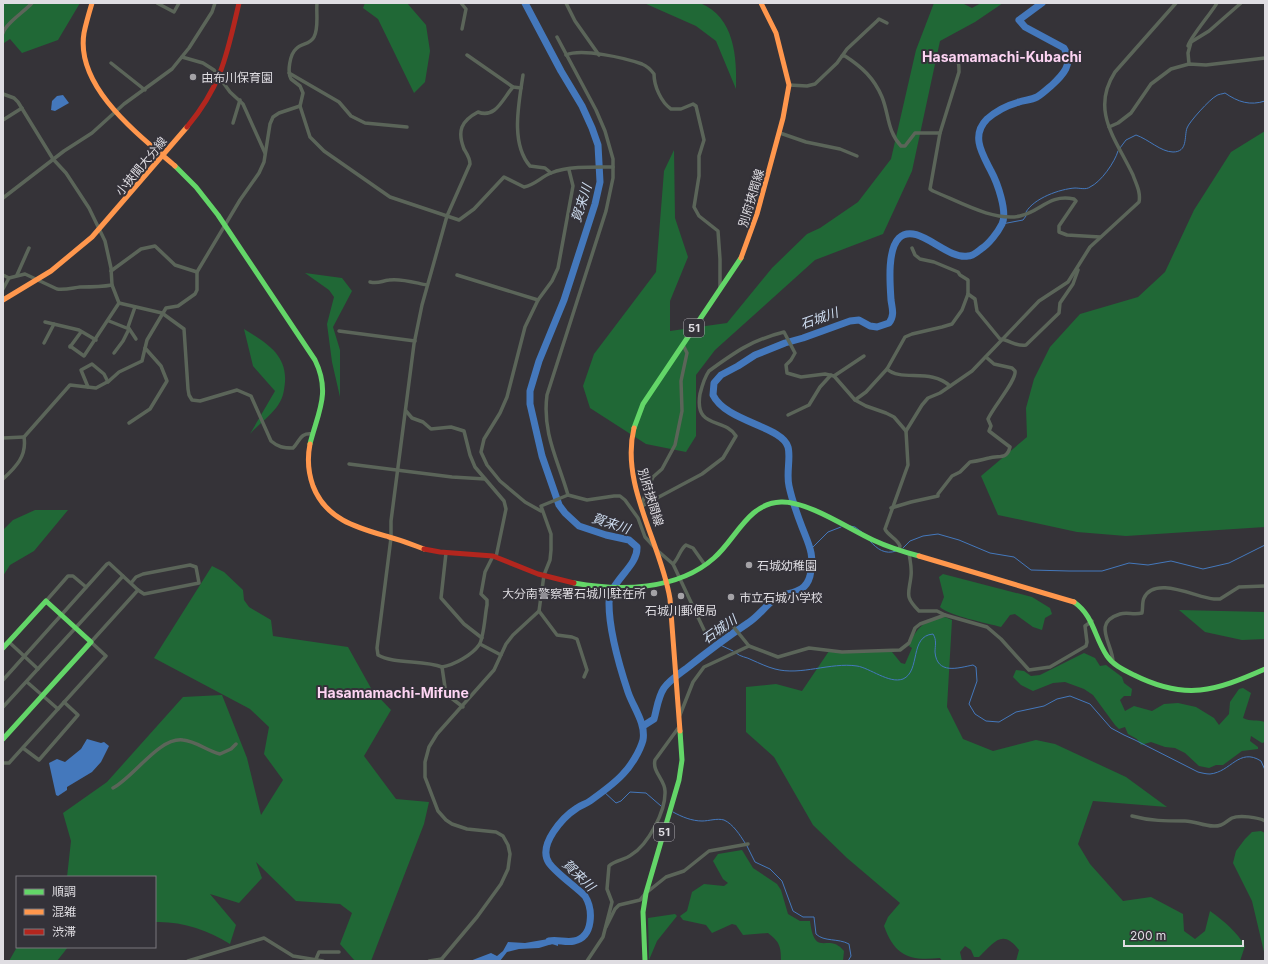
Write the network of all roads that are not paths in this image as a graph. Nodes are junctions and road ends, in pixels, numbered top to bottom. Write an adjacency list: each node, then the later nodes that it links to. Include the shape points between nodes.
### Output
1 (32, 3): 16 (street, via 23,14 7,26)
2 (92, 3): 39 (street, via 83,29 85,59 94,82)
3 (157, 3): 4 (street, via 174,12)
4 (179, 3)
5 (215, 3): 24 (street, via 212,12)
6 (239, 3): 30 (street, 小挾間大分線)
7 (317, 3): 28 (street, via 315,36 311,42 294,52)
8 (461, 3): 15 (street, via 466,9)
9 (566, 3): 20 (street)
10 (761, 3): 31 (street, 別府挾間線 / 51, via 776,33 788,76)
11 (1176, 3): 43 (street, via 1109,82 1104,96)
12 (1217, 3): 18 (street, via 1188,41)
13 (1241, 3): 18 (street)
14 (887, 24): 22 (street, via 883,20 877,21)
15 (462, 29)
16 (3, 34)
17 (557, 37): 19 (street)
18 (1188, 47): 27 (street)
19 (566, 54): 20 (street); 50 (street, via 605,131)
20 (599, 54): 72 (street, via 647,67 654,74 654,82 663,101 671,109 681,109 693,104 696,106 704,140 699,156 694,207 699,216 718,231)
21 (467, 55): 32 (street)
22 (842, 56): 31 (street, via 815,84); 45 (street, via 866,70 883,98 890,131 901,146 905,146 915,133)
23 (947, 56): 45 (street, via 957,58 959,72)
24 (182, 57): 30 (street, via 203,63 214,70); 34 (street, via 172,69)
25 (1265, 58): 27 (street, via 1222,64)
26 (111, 63): 34 (street)
27 (1189, 64): 43 (street, via 1171,69 1161,76 1151,84 1131,113)
28 (289, 73): 37 (street, via 303,93); 42 (street, via 339,102 351,116 364,123)
29 (523, 75): 33 (street)
30 (219, 79): 36 (street); 47 (street, 小挾間大分線, via 206,103)
31 (788, 85): 44 (street, 別府挾間線 / 51, via 787,104)
32 (513, 87): 33 (street); 54 (street, via 493,112 486,115 478,112 462,124 460,134 470,164)
33 (521, 88): 52 (street, via 518,130 521,150 530,166 545,168)
34 (145, 90): 39 (street)
35 (3, 94): 38 (street, via 14,98)
36 (240, 100): 41 (street); 46 (street)
37 (300, 106): 46 (street, via 273,117); 54 (street, via 310,137 333,157 390,197)
38 (22, 108): 40 (street); 49 (street)
39 (115, 112): 47 (street); 49 (street, via 92,133)
40 (3, 120)
41 (233, 123)
42 (407, 126)
43 (1109, 127): 57 (street, via 1140,196 1139,202)
44 (780, 133): 48 (street); 72 (street, 別府挾間線 / 51, via 748,242)
45 (940, 133): 57 (street, via 930,189 933,191 998,216 1021,216 1056,198 1074,199 1076,201 1059,226 1059,232 1067,235)
46 (265, 153): 55 (street, via 259,173)
47 (162, 156): 55 (street, via 197,188); 56 (street, 小挾間大分線)
48 (857, 156)
49 (53, 159): 53 (street); 56 (street, via 62,166 76,187)
50 (613, 167): 51 (street); 112 (street, via 606,211 547,395 546,422 558,470 564,481)
51 (569, 170): 52 (street); 75 (street, via 573,186 563,247 556,274)
52 (551, 173): 54 (street, via 524,187 504,177 464,218 459,220)
53 (3, 198)
54 (447, 216): 70 (street)
55 (225, 226): 62 (street); 105 (street, via 316,360 323,388)
56 (99, 230): 61 (street, via 106,246); 67 (street, 小挾間大分線, via 68,260)
57 (1100, 237): 60 (street)
58 (29, 248): 64 (street)
59 (912, 248): 73 (street, via 920,259 958,272 968,280)
60 (1078, 265): 86 (street, via 1068,282 1039,301); 86 (street, via 1076,279 1060,303 1059,313 1029,344 1021,346)
61 (111, 271): 62 (street, via 141,249 155,246 175,265); 69 (street)
62 (196, 272): 78 (street, via 195,294 178,306 168,307)
63 (3, 274): 66 (street)
64 (17, 275): 66 (street); 67 (street, via 30,275)
65 (457, 275): 75 (street)
66 (9, 278): 71 (street)
67 (40, 280): 69 (street, via 63,290 96,288); 74 (street, 小挾間大分線)
68 (370, 282): 70 (street, via 378,284 394,280)
69 (112, 284): 76 (street)
70 (427, 285): 88 (street)
71 (3, 289)
72 (720, 290): 90 (street, 別府挾間線 / 51)
73 (968, 294): 86 (street, via 975,299 975,308); 95 (street, via 962,310 952,324 905,337)
74 (3, 300)
75 (538, 300): 115 (street, via 522,336 507,396 484,439 481,452 500,482)
76 (118, 303): 77 (street); 79 (street)
77 (135, 307): 78 (street); 82 (street, via 129,321)
78 (162, 313): 91 (street, via 147,340); 105 (street, via 184,329 188,389 192,400 200,401 237,390 242,391 251,396 271,441 277,446 293,448 301,436)
79 (108, 321): 82 (street); 87 (street)
80 (45, 322): 81 (street)
81 (54, 324): 84 (street); 89 (street)
82 (129, 329): 85 (street); 92 (street)
83 (339, 331): 88 (street)
84 (81, 332): 87 (street); 87 (street, via 70,347 84,356)
85 (136, 339)
86 (1000, 339): 94 (street)
87 (96, 340)
88 (415, 341): 101 (street)
89 (44, 342)
90 (683, 344): 113 (street, via 687,353 681,381 682,411 678,433 672,453 662,469 653,477); 113 (street, 別府挾間線 / 51, via 643,404 635,423 629,458)
91 (146, 348): 97 (street, via 142,361 119,372); 103 (street, via 161,366 167,381 150,409)
92 (114, 353)
93 (864, 356): 96 (street)
94 (986, 357): 98 (street, via 972,371); 114 (street, via 994,364 1015,371 1014,380 988,419 991,426 989,431 1010,447 1008,453 1002,457 970,462 952,476 938,496)
95 (887, 369): 98 (street, via 896,375 928,376 944,381); 100 (street)
96 (832, 376): 100 (street); 102 (street, via 820,387 809,405); 113 (street, via 802,377 787,373 786,365 795,353 784,332 742,347 709,371 698,404 709,421 733,431 736,436 723,458 702,474)
97 (108, 382): 99 (street, via 96,388); 99 (street, via 104,374 92,364 81,370)
98 (950, 386): 104 (street, via 928,398)
99 (88, 387): 106 (street, via 70,385 38,418)
100 (855, 400): 104 (street, via 894,417)
101 (406, 411): 109 (street); 111 (street, via 412,418 423,422 431,429 451,427 464,431 474,467)
102 (788, 415)
103 (129, 422)
104 (906, 431): 114 (street, via 908,465)
105 (313, 434): 116 (street, via 308,452 308,470 314,489 322,502 341,521)
106 (24, 437): 107 (street); 110 (street, via 20,462)
107 (3, 438)
108 (349, 464): 109 (street)
109 (398, 469): 111 (street); 116 (street)
110 (3, 479)
111 (485, 479): 121 (street, via 504,502 506,509)
112 (566, 497): 115 (street, via 545,503 541,506); 118 (street, via 586,500 620,496 638,518 645,537)
113 (642, 506): 118 (street, 別府挾間線 / 51)
114 (891, 508): 117 (street, via 885,529 899,542)
115 (541, 511): 124 (street, via 551,534 550,560)
116 (391, 538): 119 (street); 147 (street, via 378,656)
117 (899, 549): 120 (street); 123 (street, via 875,541 800,504 781,502 754,510 723,550)
118 (658, 551): 122 (street); 127 (street, 別府挾間線 / 51)
119 (446, 553): 121 (street); 138 (street, via 441,598 464,624)
120 (909, 553): 135 (street, via 909,600 919,611 937,611); 136 (street, via 1074,602 1083,607)
121 (494, 557): 124 (street); 138 (street, via 485,572 480,594 487,600)
122 (673, 564): 123 (street, via 686,544 693,548); 126 (street)
123 (705, 565): 126 (street)
124 (544, 575): 127 (street, via 596,586 646,586); 133 (street)
125 (123, 576): 128 (street); 130 (street, via 109,563); 137 (street)
126 (679, 576): 127 (street); 142 (street, via 705,632 714,635 725,620 731,622)
127 (666, 580): 158 (street, 別府挾間線 / 51)
128 (131, 583): 131 (street); 131 (street, via 143,574 190,565 196,568 198,583 144,594)
129 (1265, 586): 146 (street, via 1239,588 1220,599 1207,599 1172,588 1152,591 1143,599 1142,613 1118,614 1107,623 1104,630)
130 (86, 587): 132 (street, via 73,576 68,576); 134 (street)
131 (138, 590): 140 (street)
132 (46, 601): 134 (street); 139 (street)
133 (539, 611): 144 (street, via 513,635); 150 (street, via 557,635 577,639 587,670)
134 (61, 615): 137 (street); 145 (street)
135 (945, 615): 136 (street, via 987,627 1026,668 1032,671 1050,667 1086,646 1088,642 1085,626); 142 (street, via 920,624 915,628 906,647 892,652 842,652 809,648 778,657)
136 (1092, 620): 146 (street, via 1106,654)
137 (75, 628): 140 (street); 148 (street)
138 (482, 638): 141 (street)
139 (9, 642): 143 (street); 145 (street)
140 (91, 642): 153 (street); 154 (street, via 106,656)
141 (480, 644): 144 (street); 147 (street, via 458,661)
142 (749, 646): 158 (street, via 704,666 692,682)
143 (3, 648)
144 (501, 655): 156 (street, via 494,670)
145 (24, 656): 148 (street); 151 (street)
146 (1113, 663): 149 (street, via 1157,686 1192,693 1211,691)
147 (442, 667): 156 (street, via 446,694)
148 (38, 669): 152 (street)
149 (1264, 671)
150 (584, 676)
151 (3, 680)
152 (27, 682): 153 (street); 155 (street)
153 (43, 695): 157 (street); 160 (street)
154 (64, 702): 157 (street); 162 (street, via 78,715 39,760)
155 (3, 707)
156 (463, 707): 172 (street, via 437,734 429,747 425,777 438,811 446,820 467,829 496,832 508,844 510,854 508,869 501,884)
157 (58, 709): 162 (street)
158 (679, 716): 159 (street, 別府挾間線 / 51)
159 (680, 725): 168 (street, 別府挾間線 / 51, via 682,760 679,780); 169 (street, via 655,760 656,772 666,790 654,829 635,853 609,866 607,890 612,902)
160 (3, 739)
161 (236, 744): 164 (street, via 220,754 187,741 174,740 160,747 131,776)
162 (23, 748): 163 (street, via 9,763)
163 (3, 763)
164 (113, 788)
165 (1132, 816): 166 (street, via 1164,822 1192,822 1214,826 1240,817)
166 (1265, 821)
167 (748, 844): 168 (street, via 709,851 684,871 666,877)
168 (646, 893): 169 (street, via 640,900 619,905); 177 (street, 別府挾間線 / 51, via 642,912)
169 (605, 928): 176 (street, via 599,945)
170 (339, 952): 171 (street, via 319,952)
171 (316, 959): 173 (street, via 294,956 264,938); 174 (street)
172 (441, 960): 175 (street)
173 (188, 961)
174 (323, 961)
175 (429, 961)
176 (587, 961)
177 (645, 961)

